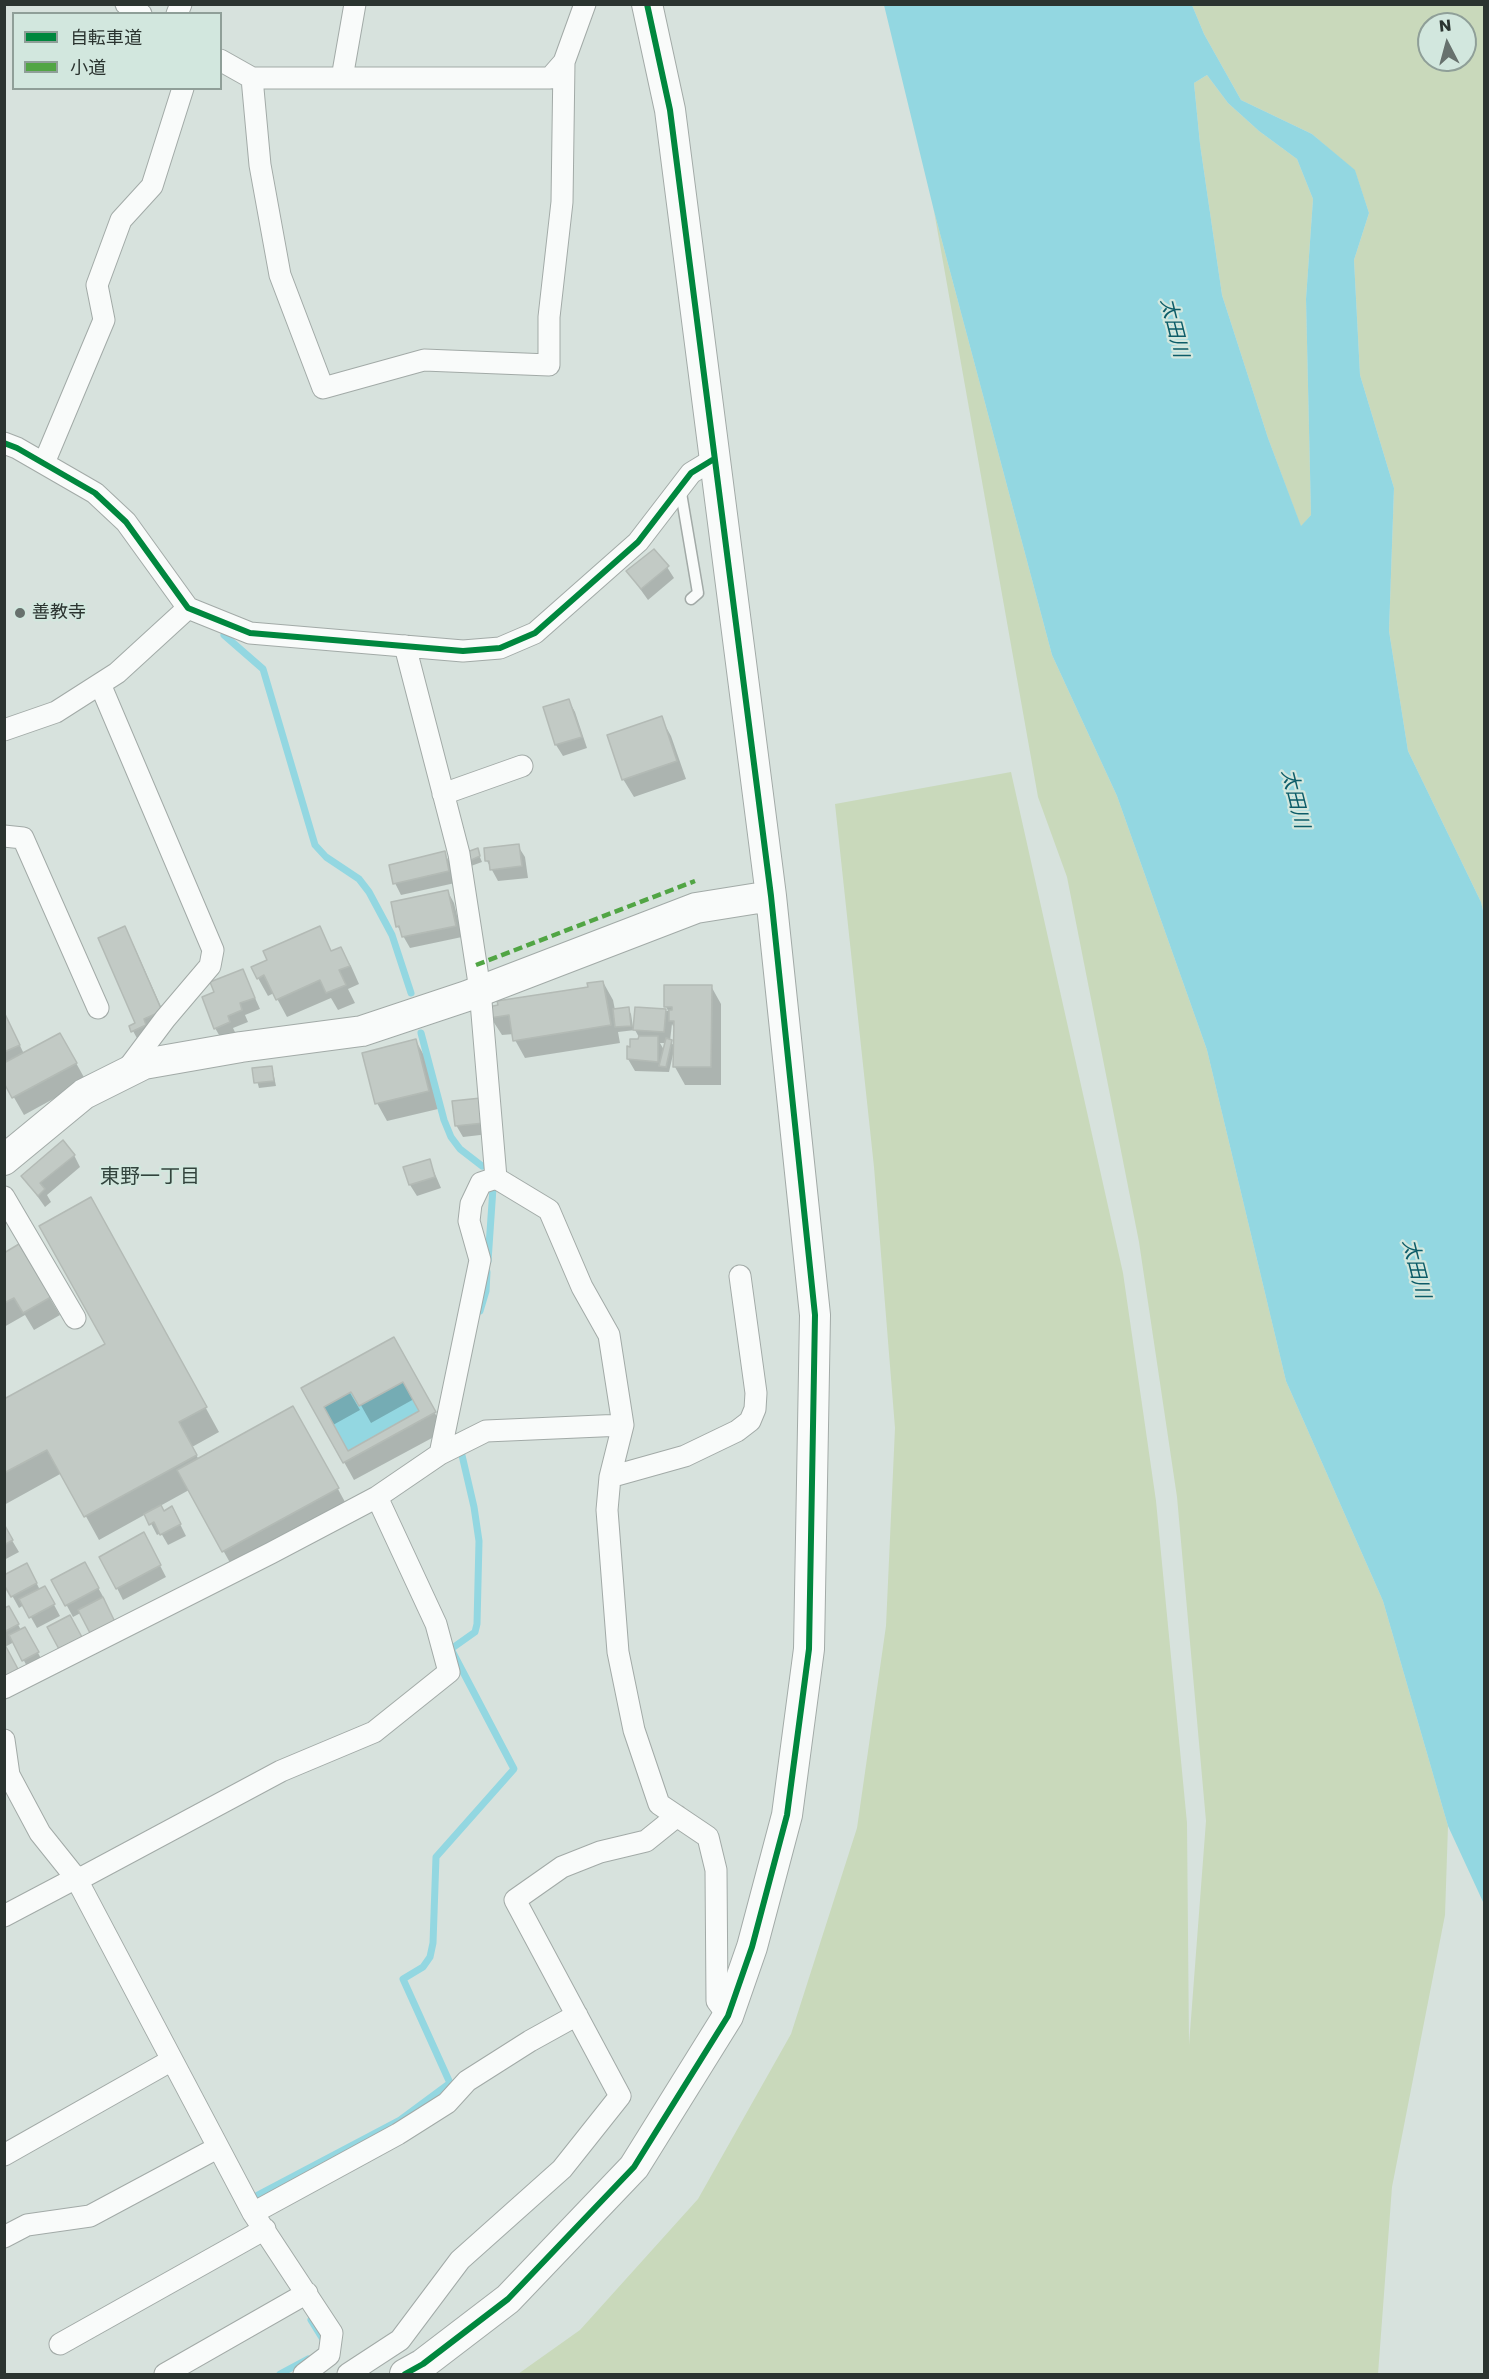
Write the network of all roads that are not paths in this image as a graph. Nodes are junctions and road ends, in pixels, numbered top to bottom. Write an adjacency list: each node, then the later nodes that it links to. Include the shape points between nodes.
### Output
1 (355, 4): 7 (street)
2 (585, 4): 5 (street)
3 (646, 4): 10 (street, via 670,110)
4 (222, 61): 6 (street)
5 (564, 62): 6 (street, via 562,202 549,317 549,365 424,360 323,388 280,275 260,165); 7 (street, via 550,78)
6 (252, 78): 7 (street)
7 (342, 78)
8 (182, 90): 11 (street, via 152,186 121,220 98,285 105,320)
9 (4, 443): 11 (street)
10 (714, 459): 12 (street, via 691,473); 21 (street)
11 (44, 463): 14 (street, via 95,493 126,522)
12 (680, 487): 13 (lane, via 698,593); 15 (street, via 638,542 535,633 500,648 463,651)
13 (691, 599)
14 (188, 608): 15 (street, via 250,633); 16 (street)
15 (405, 646): 19 (street)
16 (100, 684): 17 (street, via 56,712); 24 (street, via 213,950 210,966)
17 (4, 730)
18 (522, 766): 19 (street)
19 (443, 794): 22 (street, via 459,854)
20 (4, 836): 23 (street, via 23,838)
21 (771, 896): 22 (street, via 696,908); 40 (street, via 815,1315 809,1649 787,1815 752,1947)
22 (480, 990): 24 (street, via 362,1031 220,1050); 26 (street)
23 (98, 1008)
24 (126, 1071): 25 (street, via 84,1094)
25 (4, 1160)
26 (496, 1178): 30 (street, via 549,1210 582,1287 609,1335); 31 (street, via 481,1184 471,1204 469,1221 480,1260)
27 (4, 1197): 29 (street)
28 (740, 1276): 32 (street, via 756,1393 750,1421 685,1456)
29 (75, 1317)
30 (623, 1425): 31 (street, via 486,1431); 32 (street)
31 (440, 1454): 33 (street)
32 (610, 1477): 36 (street, via 607,1510 618,1652 634,1730 659,1804)
33 (377, 1497): 34 (street); 37 (street, via 436,1624 449,1672 374,1732 281,1771)
34 (4, 1688)
35 (4, 1740): 37 (street, via 9,1775 40,1833)
36 (677, 1816): 39 (street, via 646,1841 600,1852 562,1867 515,1900); 40 (street, via 708,1837 716,1870 717,2001)
37 (76, 1878): 38 (street); 41 (street)
38 (4, 1916)
39 (577, 2015): 44 (street, via 467,2081 447,2103); 50 (street, via 620,2096 562,2169 460,2260 400,2340)
40 (728, 2016): 51 (street, via 634,2167 508,2299)
41 (172, 2060): 42 (street); 43 (street)
42 (217, 2148): 44 (street); 45 (street, via 90,2216 27,2225)
43 (4, 2155)
44 (259, 2221): 46 (street); 47 (street)
45 (4, 2237)
46 (307, 2293): 48 (street); 49 (street, via 332,2333 329,2355)
47 (60, 2344)
48 (165, 2374)
49 (304, 2374)
50 (348, 2374)
51 (405, 2374)

